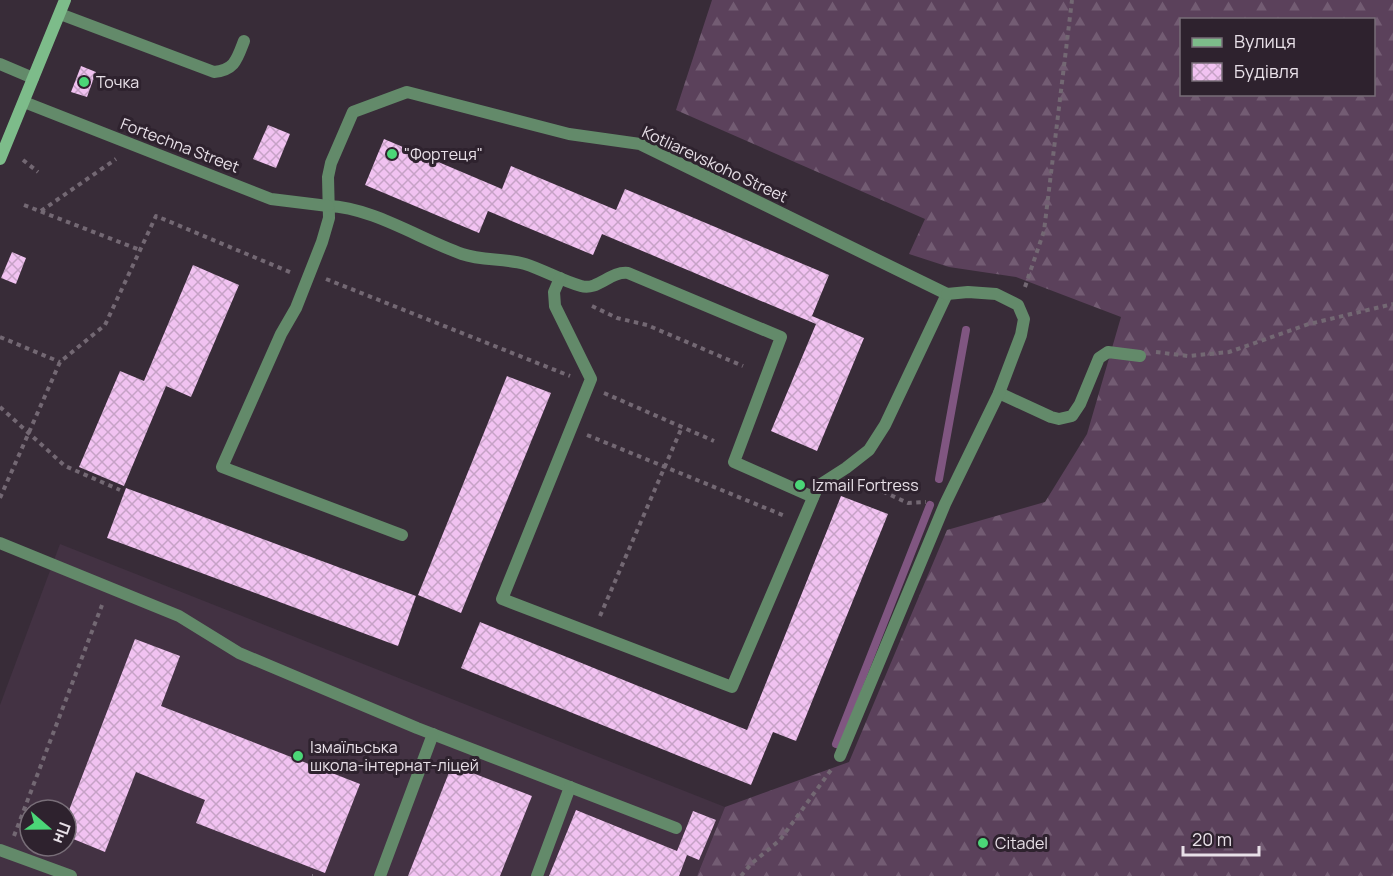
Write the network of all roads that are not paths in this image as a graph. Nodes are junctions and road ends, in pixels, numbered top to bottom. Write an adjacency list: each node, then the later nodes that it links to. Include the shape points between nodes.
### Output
1 (65, 0): 2 (street)
2 (60, 14): 3 (street, via 214,72 232,66); 5 (street)
3 (244, 41)
4 (0, 64): 5 (street)
5 (33, 78): 6 (street)
6 (24, 102): 7 (street); 8 (street, Fortechna Street, via 271,199)
7 (0, 159)
8 (328, 206): 9 (street, Fortechna Street, via 350,208 463,254 513,261); 10 (street, Kotliarevskoho Street, via 331,163 353,112 407,92 568,134 640,144); 14 (street, via 327,231 301,297 222,467)
9 (560, 278): 13 (street, Fortechna Street, via 588,287 615,274 628,273 781,338 734,462); 13 (street, via 554,292 555,306 591,379 502,599 732,687)
10 (946, 294): 12 (street, via 996,294 1018,305 1024,319 1021,335); 13 (street, via 885,425 869,450 818,486)
11 (1144, 353): 12 (street, via 1108,352 1099,358 1072,416 1051,417)
12 (999, 393): 17 (street, via 945,504)
13 (813, 497)
14 (402, 535)
15 (0, 543): 16 (street, via 179,616 239,653)
16 (433, 734): 18 (street); 22 (street)
17 (840, 756)
18 (570, 787): 19 (street); 23 (street)
19 (676, 828)
20 (5, 848): 21 (street)
21 (71, 876)
22 (380, 876)
23 (537, 876)

